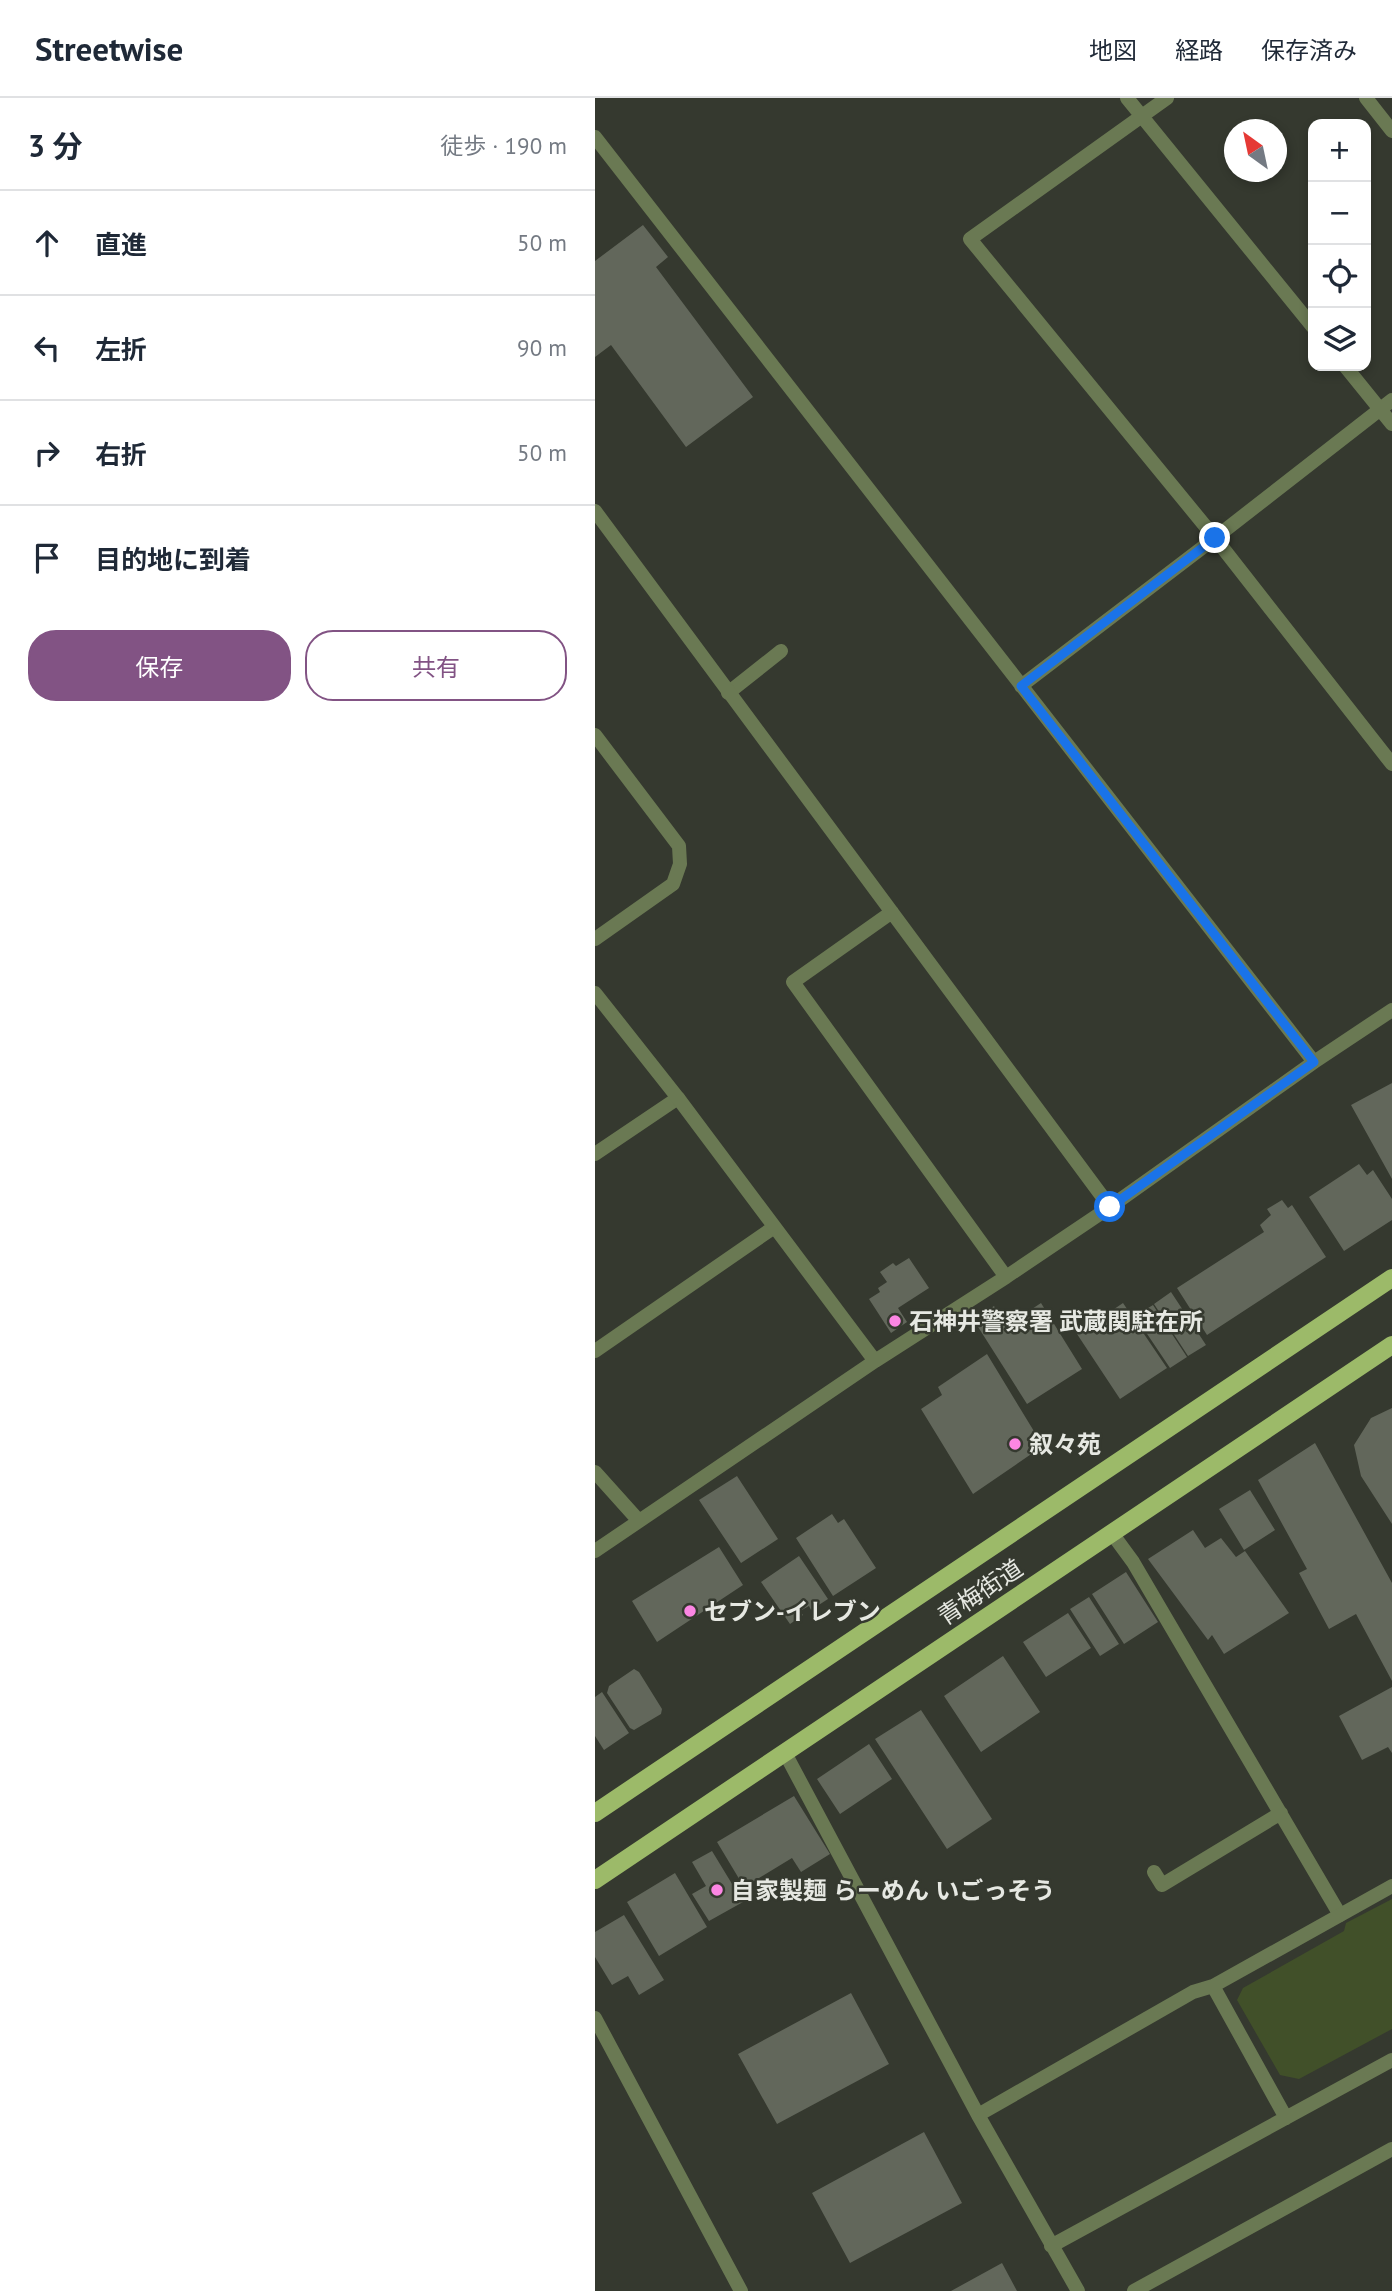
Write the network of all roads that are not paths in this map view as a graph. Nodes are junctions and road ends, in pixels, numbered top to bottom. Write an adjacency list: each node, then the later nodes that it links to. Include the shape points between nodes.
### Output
1 (1128, 98): 4 (street)
2 (1167, 98): 4 (street)
3 (1366, 98): 5 (street)
4 (1142, 117): 7 (street); 13 (street, via 970,239)
5 (1392, 131)
6 (595, 137): 15 (street)
7 (1308, 321)
8 (1349, 371): 10 (street)
9 (1392, 400): 10 (street)
10 (1380, 409): 11 (street); 13 (street)
11 (1392, 424)
12 (595, 511): 16 (street)
13 (1215, 538): 15 (street); 19 (street)
14 (781, 651): 16 (street)
15 (1021, 686): 24 (street)
16 (728, 693): 20 (street)
17 (595, 735): 18 (street)
18 (600, 753): 21 (street, via 679,846 680,864 673,884)
19 (1392, 764)
20 (892, 912): 27 (street); 29 (street, via 793,982)
21 (595, 940)
22 (595, 993): 25 (street)
23 (1392, 1010): 24 (street)
24 (1314, 1062): 27 (street)
25 (678, 1098): 26 (street); 28 (street)
26 (595, 1154)
27 (1110, 1207): 29 (street)
28 (773, 1227): 32 (street); 33 (street)
29 (1006, 1277): 33 (street)
30 (1392, 1278): 39 (main road, 青梅街道)
31 (1392, 1345): 36 (main road, 青梅街道)
32 (595, 1351)
33 (875, 1361): 35 (street)
34 (595, 1472): 35 (street)
35 (639, 1521): 37 (street)
36 (1111, 1532): 38 (main road, 青梅街道); 40 (street)
37 (595, 1551)
38 (785, 1753): 42 (main road, 青梅街道); 48 (street)
39 (595, 1813)
40 (1281, 1813): 41 (street, via 1162,1885); 44 (street)
41 (1154, 1872)
42 (595, 1880)
43 (1392, 1886): 44 (street)
44 (1340, 1914): 45 (street)
45 (1213, 1986): 48 (street, via 1193,1992); 49 (street)
46 (595, 2018): 52 (street)
47 (1392, 2060): 49 (street)
48 (978, 2115): 51 (street)
49 (1286, 2118): 51 (street)
50 (1392, 2149): 54 (street)
51 (1051, 2246): 53 (street)
52 (741, 2291)
53 (1077, 2291)
54 (1134, 2291)

